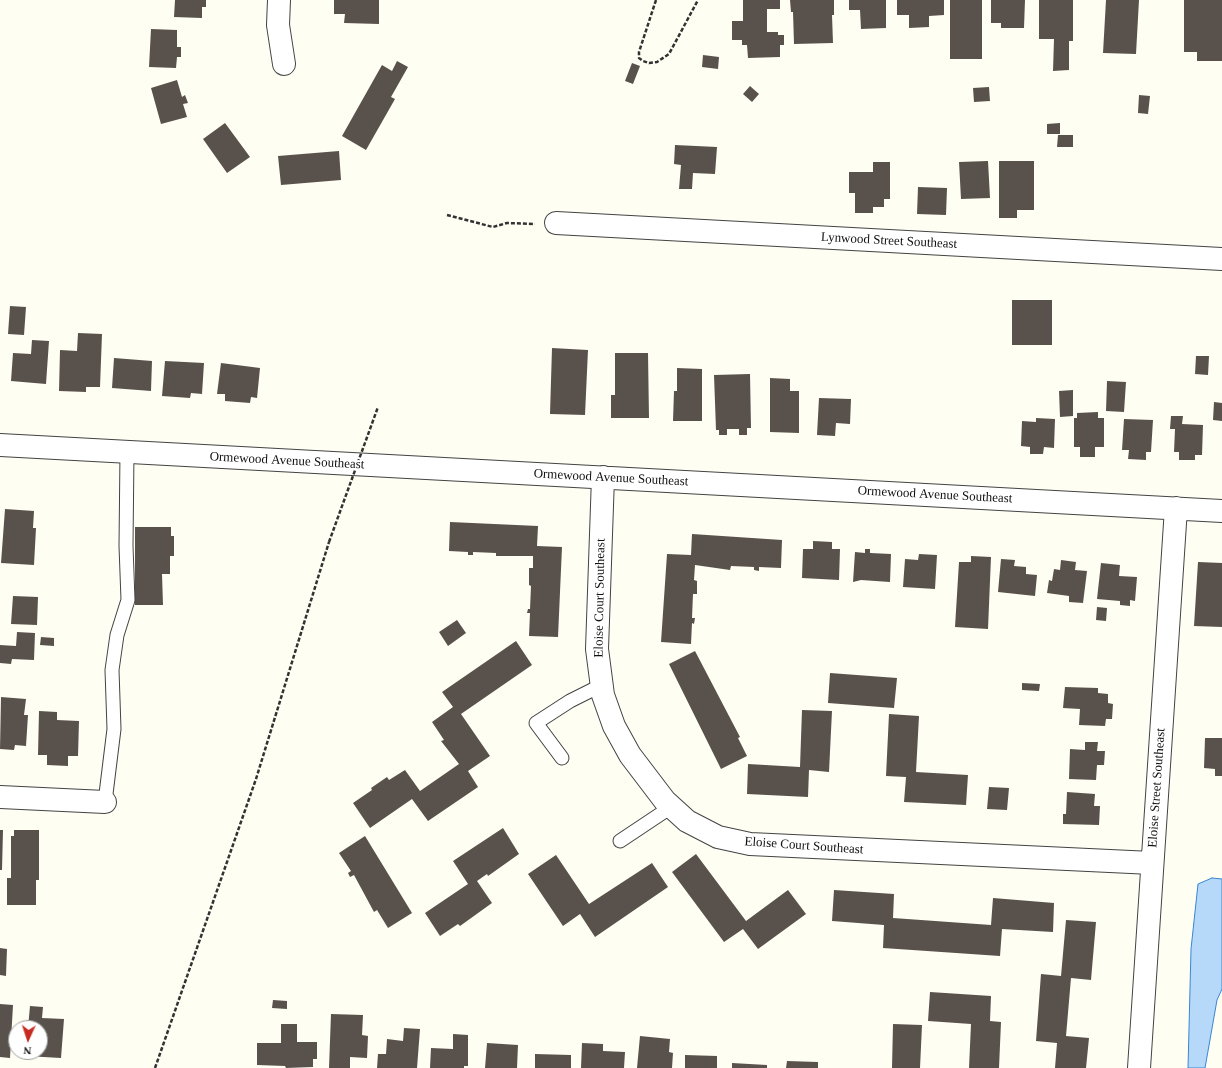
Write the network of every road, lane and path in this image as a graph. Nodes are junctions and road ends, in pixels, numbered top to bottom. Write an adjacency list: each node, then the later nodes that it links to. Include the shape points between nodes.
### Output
1 (279, 0): 4 (street, via 278,25)
2 (656, 0): 3 (path, via 639,52 639,58 649,63 657,62 669,54)
3 (698, 0)
4 (284, 64)
5 (447, 215): 6 (path, via 493,227 507,223)
6 (556, 223): 7 (street, Lynwood Street Southeast)
7 (1222, 259)
8 (378, 407): 21 (path, bridge, via 329,542 256,779)
9 (0, 445): 10 (street, Ormewood Avenue Southeast)
10 (127, 452): 11 (street, Ormewood Avenue Southeast); 17 (lane, via 128,600 117,635 113,663 114,728)
11 (603, 477): 12 (street, Ormewood Avenue Southeast); 14 (street, Eloise Court Southeast, via 598,649)
12 (1176, 508): 13 (street, Ormewood Avenue Southeast); 20 (street, Eloise Street Southeast)
13 (1222, 511)
14 (602, 685): 15 (lane, via 570,701 536,723); 18 (street, Eloise Court Southeast, via 614,726 630,755)
15 (562, 758)
16 (0, 797): 17 (street)
17 (105, 802)
18 (671, 807): 19 (lane); 20 (street, Eloise Court Southeast, via 687,821 718,837 750,844)
19 (620, 841)
20 (1152, 863): 22 (street, Eloise Street Southeast)
21 (155, 1068)
22 (1139, 1068)

